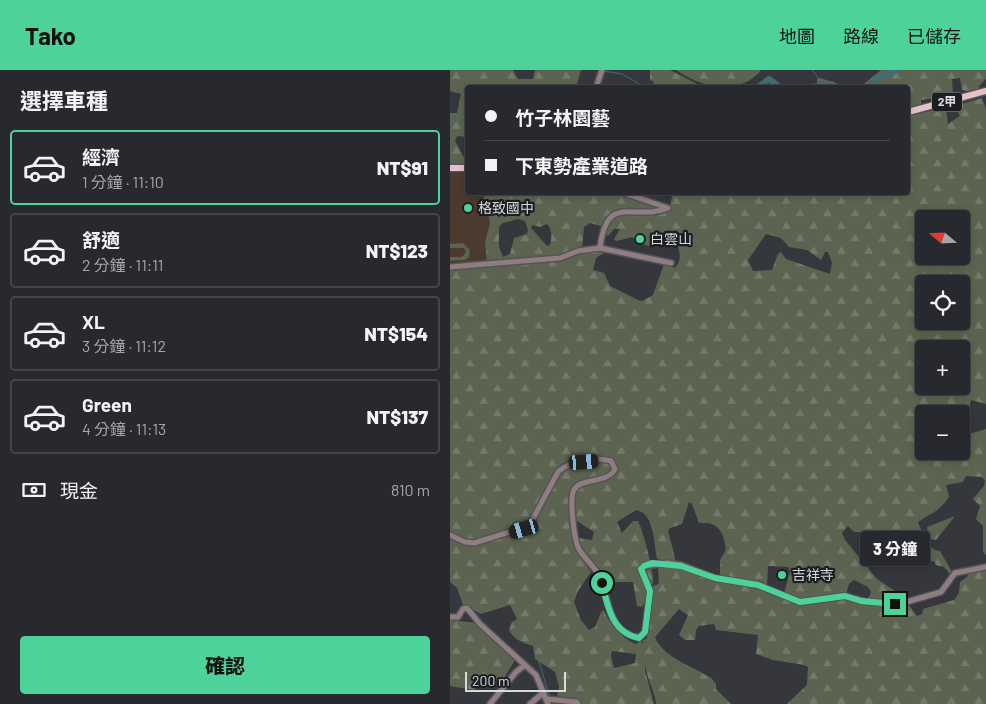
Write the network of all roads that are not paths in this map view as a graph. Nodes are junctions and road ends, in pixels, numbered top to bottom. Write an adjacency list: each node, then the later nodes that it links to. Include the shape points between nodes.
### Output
1 (602, 70): 2 (street)
2 (597, 85)
3 (986, 91): 4 (main road, 2甲)
4 (910, 111)
5 (450, 168): 6 (main road)
6 (465, 168)
7 (630, 195): 8 (street, via 668,208 626,211 611,217 603,231)
8 (600, 248): 9 (street); 10 (street, via 560,258)
9 (671, 263)
10 (450, 267)
11 (450, 535): 12 (street, via 474,543 524,529 534,521 564,466 574,462 608,460 614,465 612,474 578,486 573,492 571,503 577,546 598,574 611,616 627,634 639,638 645,632 650,591 641,569 646,565 667,563 681,566 715,578 758,585 800,602 845,596 861,601 900,604 941,592 955,573)
12 (986, 567)
13 (450, 617): 14 (street, via 458,617 467,608)
14 (525, 664): 15 (street, via 536,675); 17 (street)
15 (543, 693): 16 (street); 18 (street)
16 (547, 702): 19 (street)
17 (490, 704)
18 (530, 704)
19 (578, 704)

